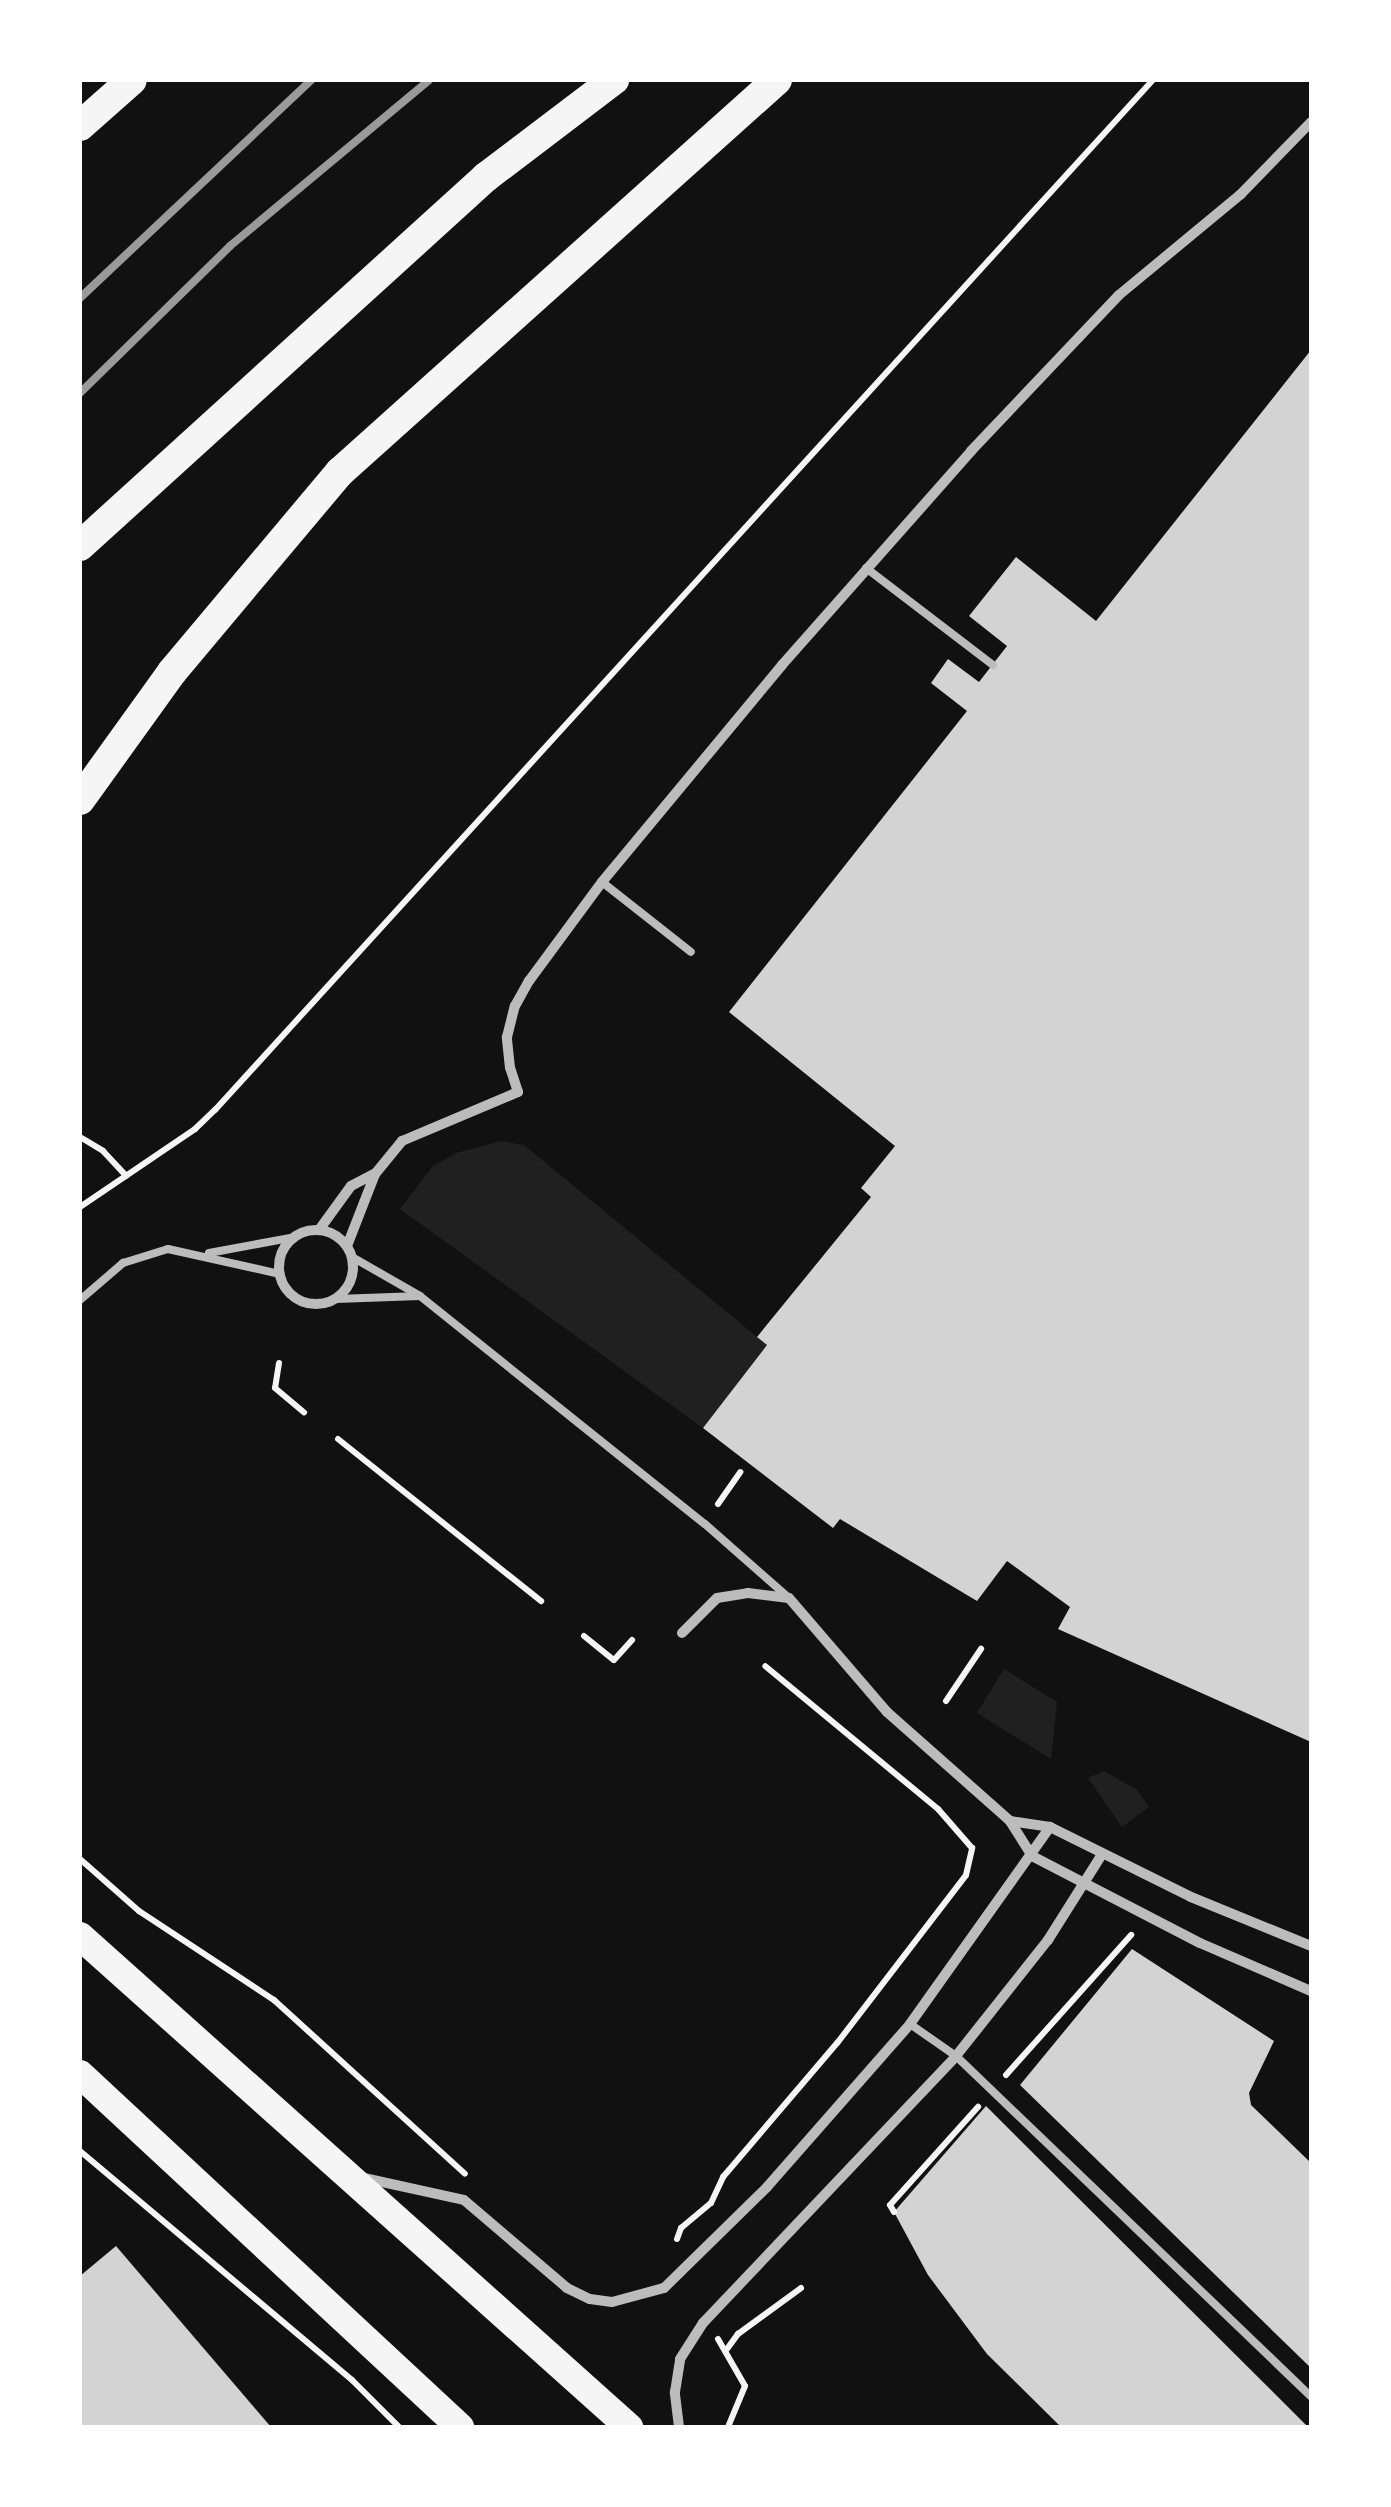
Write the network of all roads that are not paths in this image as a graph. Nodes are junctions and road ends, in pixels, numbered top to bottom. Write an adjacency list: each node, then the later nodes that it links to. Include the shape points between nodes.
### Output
1 (132, 80): 5 (highway)
2 (614, 80): 6 (highway, via 486,177)
3 (778, 80): 9 (highway, via 340,472 172,672)
4 (1311, 122): 7 (street, via 1240,194 1118,295)
5 (80, 126)
6 (80, 546)
7 (866, 568): 8 (lane); 10 (street)
8 (992, 665)
9 (80, 800)
10 (602, 882): 11 (lane); 12 (street, via 515,1006 506,1052 518,1092 421,1130 402,1141)
11 (692, 952)
12 (375, 1174): 13 (street, via 351,1186); 15 (street)
13 (319, 1230): 14 (street); 15 (street)
14 (295, 1237): 16 (lane); 17 (street, via 282,1254)
15 (349, 1251): 18 (lane); 19 (street, via 351,1280)
16 (205, 1254): 17 (lane); 20 (lane, via 168,1249 123,1263)
17 (280, 1274): 19 (street, via 300,1301)
18 (420, 1296): 19 (lane); 21 (lane)
19 (336, 1299)
20 (80, 1300)
21 (789, 1598): 22 (street, via 748,1592 717,1598); 23 (street, via 912,1737)
22 (682, 1633)
23 (1010, 1821): 24 (street); 25 (street)
24 (1050, 1828): 25 (street); 26 (street)
25 (1032, 1856): 27 (street); 31 (street)
26 (1101, 1856): 27 (street); 29 (street)
27 (1085, 1886): 30 (street); 32 (street)
28 (80, 1936): 34 (highway)
29 (1311, 1946)
30 (1311, 1991)
31 (910, 2024): 32 (lane); 34 (street, via 709,2247 664,2288 642,2298 612,2302 567,2288 464,2200)
32 (956, 2056): 36 (lane); 40 (street, via 703,2323 680,2359)
33 (80, 2074): 35 (highway)
34 (344, 2174): 39 (highway)
35 (414, 2384): 37 (highway); 38 (highway)
36 (1311, 2396)
37 (435, 2427)
38 (460, 2427)
39 (629, 2427)
40 (679, 2427)

